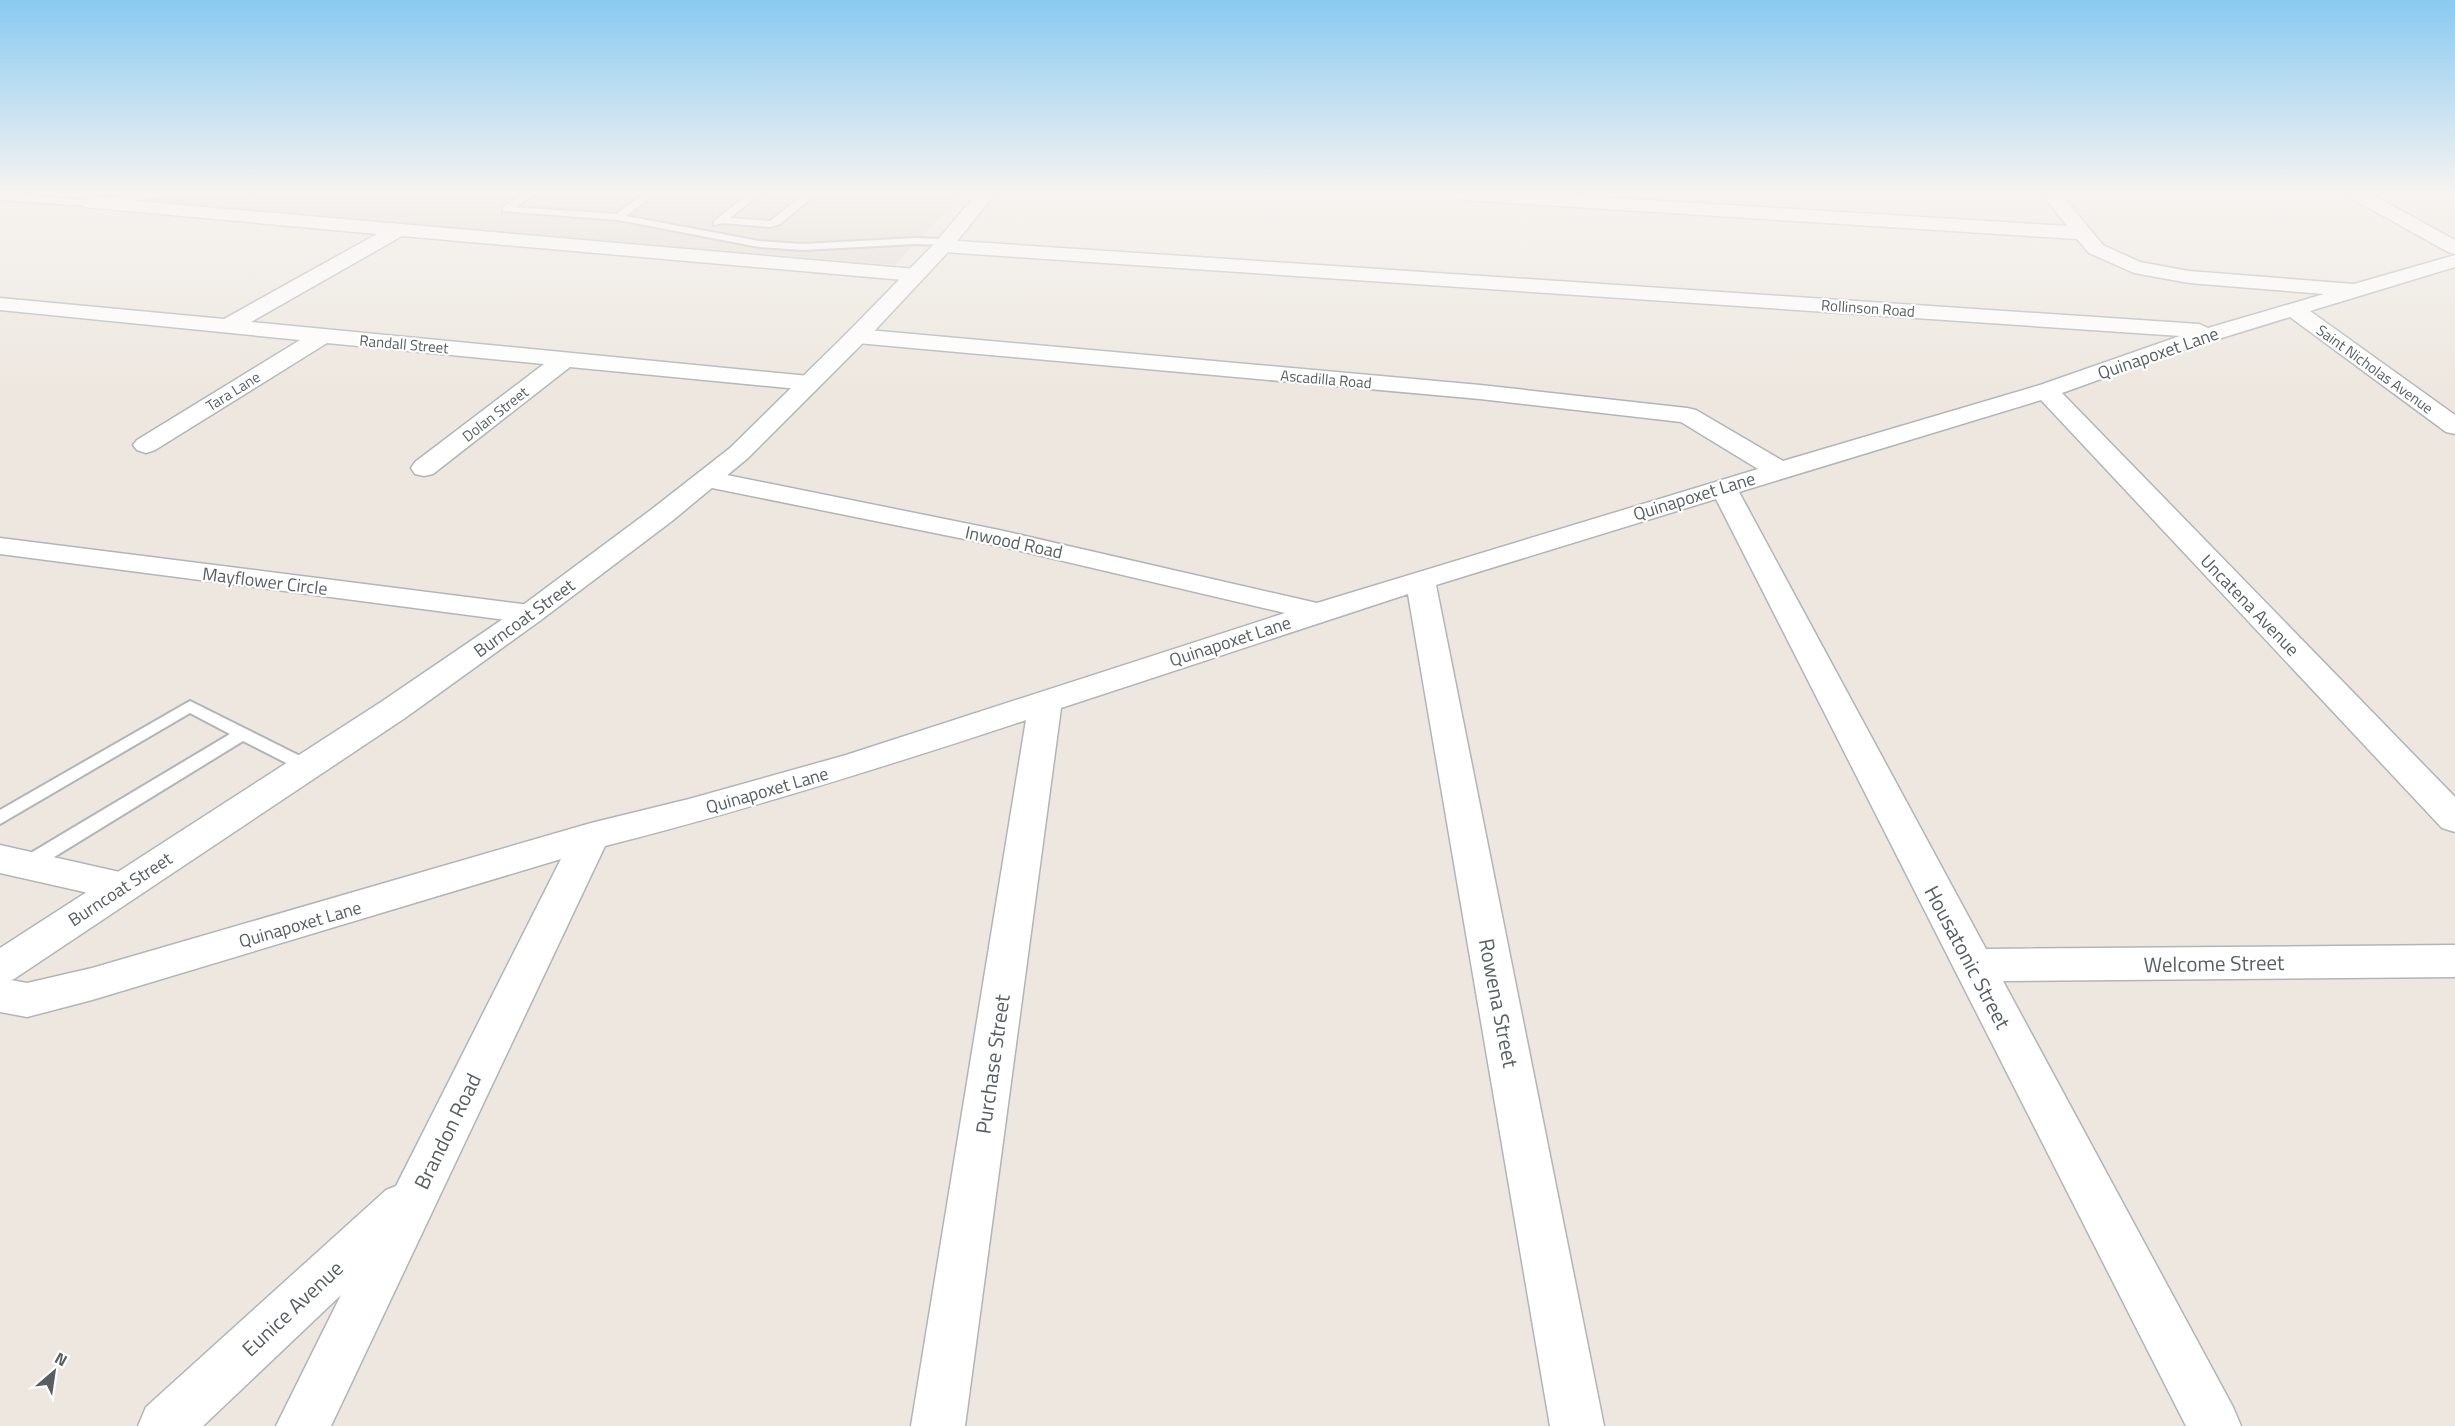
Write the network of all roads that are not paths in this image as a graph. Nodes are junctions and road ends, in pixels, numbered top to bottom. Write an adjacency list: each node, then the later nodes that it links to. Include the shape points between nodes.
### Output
1 (345, 261): 11 (street)
2 (745, 261): 7 (street)
3 (929, 261): 7 (street, Burncoat Street)
4 (1185, 261): 12 (street, Rollinson Road)
5 (2120, 261): 8 (street, via 2134,267 2189,277)
6 (2455, 261): 8 (street, Quinapoxet Lane)
7 (915, 275): 13 (street, Burncoat Street)
8 (2355, 290): 10 (street, Quinapoxet Lane)
9 (0, 304): 11 (street, Randall Street)
10 (2295, 311): 12 (street, Quinapoxet Lane); 18 (street, Saint Nicholas Avenue)
11 (226, 327): 14 (street, Randall Street)
12 (2219, 332): 17 (street, Quinapoxet Lane)
13 (857, 336): 16 (street, Burncoat Street); 21 (street, Ascadilla Road, via 1480,392 1687,415)
14 (321, 337): 15 (street, Randall Street); 19 (street, Tara Lane)
15 (565, 359): 16 (street, Randall Street); 20 (street, Dolan Street)
16 (809, 383): 22 (street, Burncoat Street)
17 (2046, 391): 21 (street, Quinapoxet Lane); 32 (street, Uncatena Avenue)
18 (2455, 427)
19 (146, 445)
20 (424, 468)
21 (1779, 470): 23 (street, Quinapoxet Lane)
22 (707, 479): 26 (street, Inwood Road, via 999,538); 27 (street, Burncoat Street)
23 (1723, 487): 25 (street, Quinapoxet Lane); 37 (street, Housatonic Street)
24 (0, 546): 27 (street, Mayflower Circle)
25 (1420, 580): 26 (street, Quinapoxet Lane); 44 (street, Rowena Street)
26 (1319, 612): 28 (street, Quinapoxet Lane)
27 (530, 614): 30 (street, Burncoat Street)
28 (1045, 702): 33 (street, Quinapoxet Lane, via 858,763); 43 (street, Purchase Street)
29 (242, 734): 30 (lane); 31 (lane, via 190,706); 34 (lane)
30 (308, 767): 35 (street, Burncoat Street)
31 (0, 818)
32 (2455, 819)
33 (591, 836): 39 (street, Quinapoxet Lane, via 92,984 27,1000); 40 (street, Brandon Road)
34 (13, 862): 35 (street)
35 (124, 887): 38 (street, Burncoat Street)
36 (2455, 961): 37 (street, Welcome Street)
37 (1973, 965): 45 (street, Housatonic Street)
38 (0, 968)
39 (0, 995)
40 (418, 1190): 41 (street, Eunice Avenue); 42 (street, Brandon Road)
41 (165, 1426)
42 (303, 1426)
43 (938, 1426)
44 (1578, 1426)
45 (2214, 1426)

